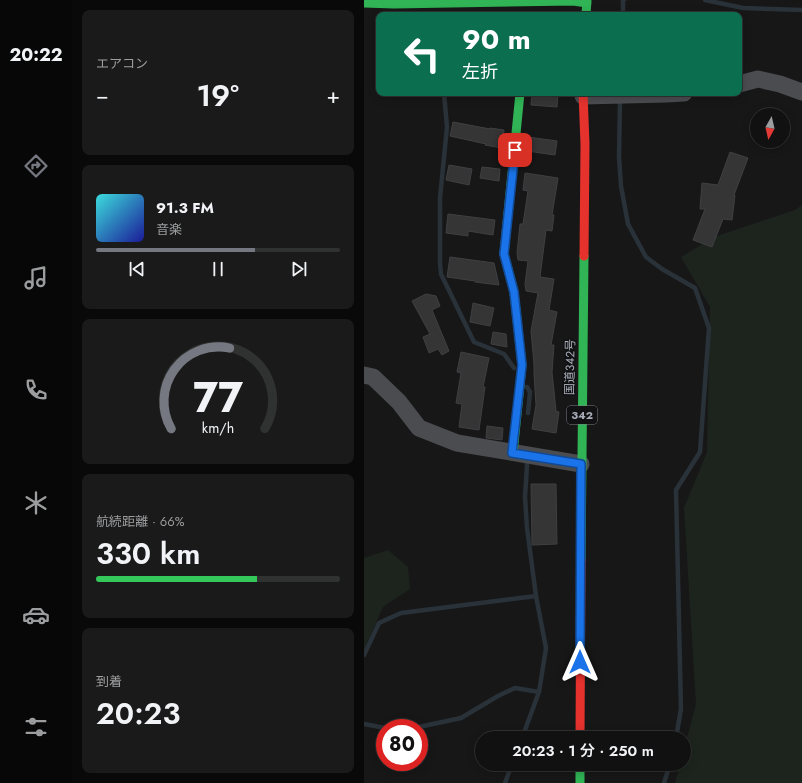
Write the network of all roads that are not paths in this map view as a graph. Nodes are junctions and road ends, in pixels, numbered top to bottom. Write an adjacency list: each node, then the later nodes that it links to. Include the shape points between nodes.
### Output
1 (587, 1): 3 (main road); 4 (main road)
2 (364, 3): 3 (main road)
3 (527, 8)
4 (586, 12)
5 (742, 83): 6 (street, via 758,79)
6 (802, 92)
7 (520, 96): 10 (main road, via 504,254 514,292 522,365)
8 (583, 96): 11 (main road, 国道342号 / 342, via 585,144)
9 (364, 375): 10 (street, via 373,377 399,402 419,428 457,443)
10 (512, 453): 11 (street)
11 (581, 464): 12 (main road, 国道342号 / 342)
12 (580, 731)
13 (580, 771): 14 (main road)
14 (580, 783)

